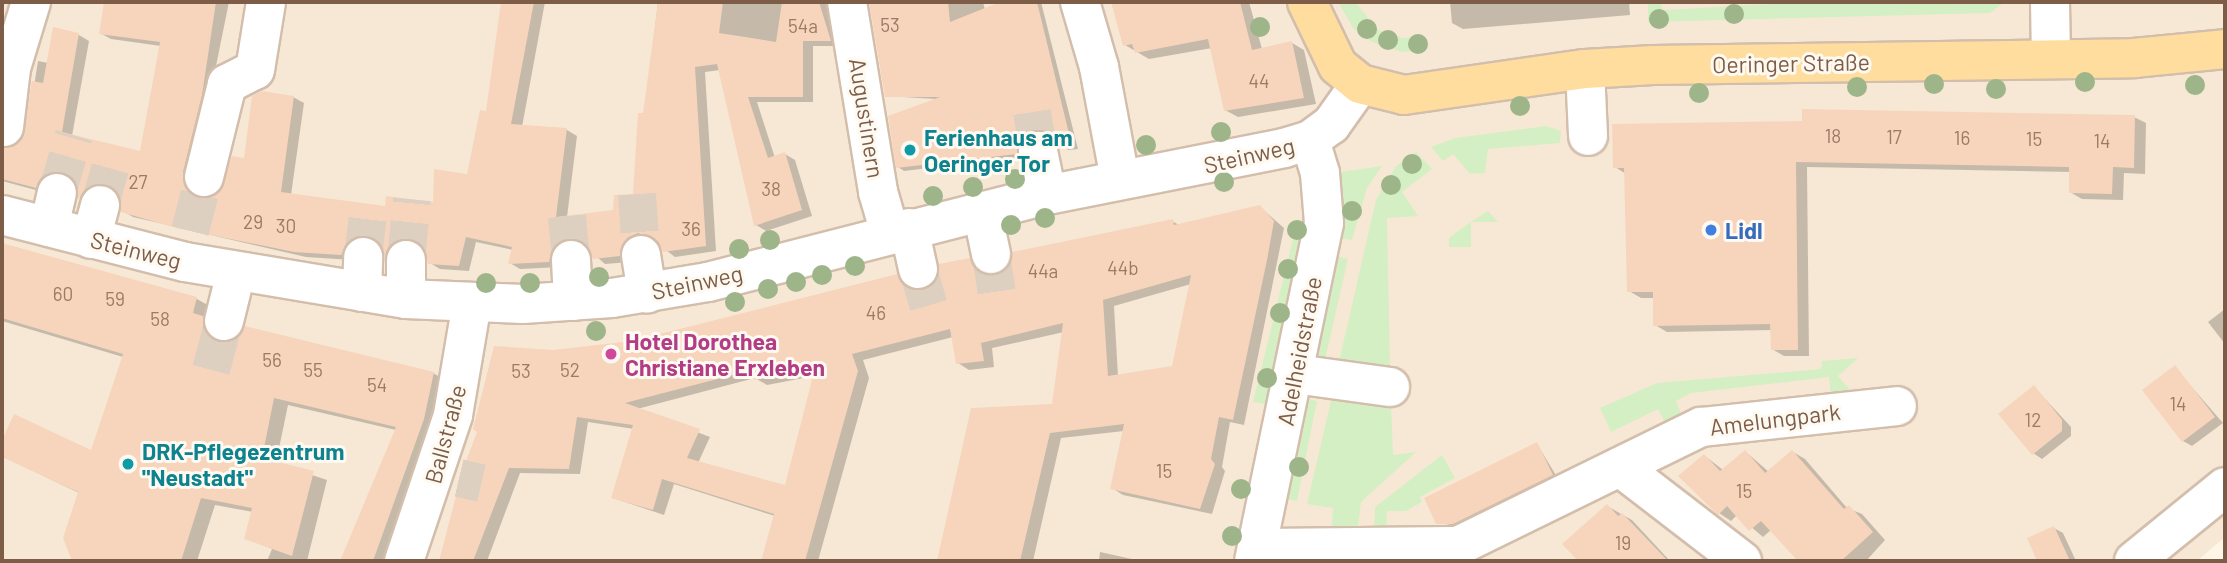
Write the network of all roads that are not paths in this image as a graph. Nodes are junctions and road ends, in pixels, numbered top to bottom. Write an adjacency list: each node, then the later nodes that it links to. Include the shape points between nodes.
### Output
1 (31, 2): 11 (street, via 11,68)
2 (266, 2): 15 (street, via 255,70 227,84)
3 (847, 2): 20 (street, Augustinern, via 878,192)
4 (1080, 2): 16 (street, via 1099,67)
5 (1307, 2): 10 (main road, via 1328,52)
6 (2050, 2): 8 (street)
7 (2225, 49): 8 (main road, Oeringer Straße, via 2134,58)
8 (2051, 58): 9 (main road, Oeringer Straße)
9 (1585, 68): 10 (main road, Oeringer Straße, via 1423,94); 12 (street)
10 (1360, 84): 13 (street, Steinweg, via 1336,118)
11 (4, 127)
12 (1588, 136)
13 (1310, 140): 16 (street, Steinweg, via 1208,166); 32 (street, Adelheidstraße, via 1320,173 1324,223)
14 (1038, 151): 17 (street)
15 (204, 177)
16 (1121, 179): 17 (street, Steinweg)
17 (1047, 195): 18 (street, Steinweg)
18 (982, 211): 20 (street, Steinweg); 21 (street)
19 (2, 215): 26 (street, Steinweg, via 53,211 188,247)
20 (900, 231): 25 (street, Augustinern); 27 (street, Steinweg)
21 (991, 254)
22 (641, 255): 27 (street)
23 (406, 260): 28 (street)
24 (570, 260): 29 (street)
25 (918, 269)
26 (236, 272): 28 (street, Steinweg, via 363,274); 31 (street)
27 (647, 294): 29 (street, Steinweg)
28 (406, 299): 30 (street, Steinweg)
29 (573, 301): 30 (street, Steinweg)
30 (472, 303): 39 (street, Ballstraße, via 448,475)
31 (224, 321)
32 (1295, 374): 33 (street); 38 (street, Adelheidstraße)
33 (1390, 387)
34 (1897, 406): 35 (street, Amelungpark, via 1712,424)
35 (1620, 467): 37 (street, Amelungpark); 40 (street)
36 (2225, 487): 41 (street)
37 (1486, 551): 38 (street, Amelungpark)
38 (1256, 554)
39 (404, 561)
40 (1742, 561)
41 (2134, 561)

